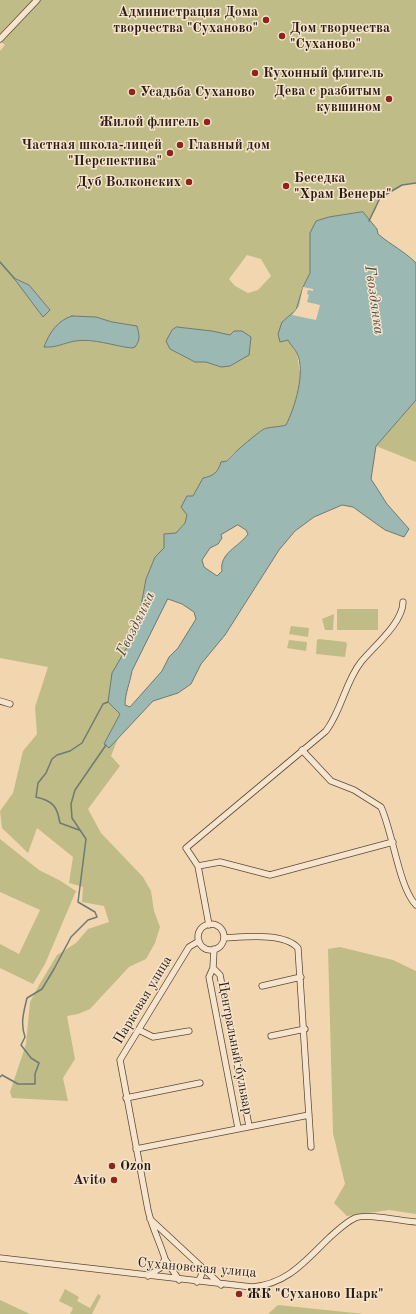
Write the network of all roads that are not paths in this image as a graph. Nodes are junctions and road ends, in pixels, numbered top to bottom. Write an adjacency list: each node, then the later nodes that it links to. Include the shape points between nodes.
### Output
1 (37, 0): 2 (street)
2 (0, 40)
3 (403, 602): 6 (street, via 395,622 354,673 330,724)
4 (0, 700): 5 (street)
5 (10, 704)
6 (302, 750): 7 (street, via 331,781 354,790 381,807); 8 (street, via 186,848)
7 (393, 842): 8 (street, via 270,875 220,862); 9 (street, via 405,885)
8 (198, 866): 10 (street)
9 (416, 906)
10 (209, 925): 11 (street, via 220,928); 12 (street, via 202,928)
11 (224, 938): 13 (street, via 220,946); 15 (street, via 270,937 295,944 298,948)
12 (199, 941): 13 (street, via 203,947); 18 (street, Парковая улица, via 190,947)
13 (214, 949): 14 (street)
14 (213, 968): 24 (street, Центральный бульвар, via 220,975); 25 (street, Центральный бульвар, via 209,976)
15 (301, 977): 16 (street); 17 (street)
16 (262, 986)
17 (304, 1028): 20 (street); 23 (street)
18 (138, 1030): 19 (street, via 153,1037); 22 (street, Парковая улица, via 120,1060)
19 (189, 1031)
20 (271, 1036)
21 (200, 1083): 22 (street)
22 (126, 1098): 27 (street, Парковая улица)
23 (309, 1115): 24 (street); 26 (street)
24 (249, 1126): 25 (street)
25 (238, 1128): 27 (street)
26 (311, 1147)
27 (136, 1149): 28 (street, Парковая улица)
28 (149, 1218): 31 (street, Парковая улица); 32 (street)
29 (416, 1222): 36 (street, Сухановская улица, via 355,1218 289,1276 261,1287)
30 (0, 1258): 33 (street, Сухановская улица)
31 (165, 1259): 33 (street, via 160,1268); 34 (street, Парковая улица)
32 (200, 1266): 35 (street, via 201,1278); 36 (street)
33 (148, 1276): 34 (street, Сухановская улица)
34 (179, 1280): 35 (street, Сухановская улица)
35 (197, 1282): 36 (street, Сухановская улица)
36 (221, 1285)

